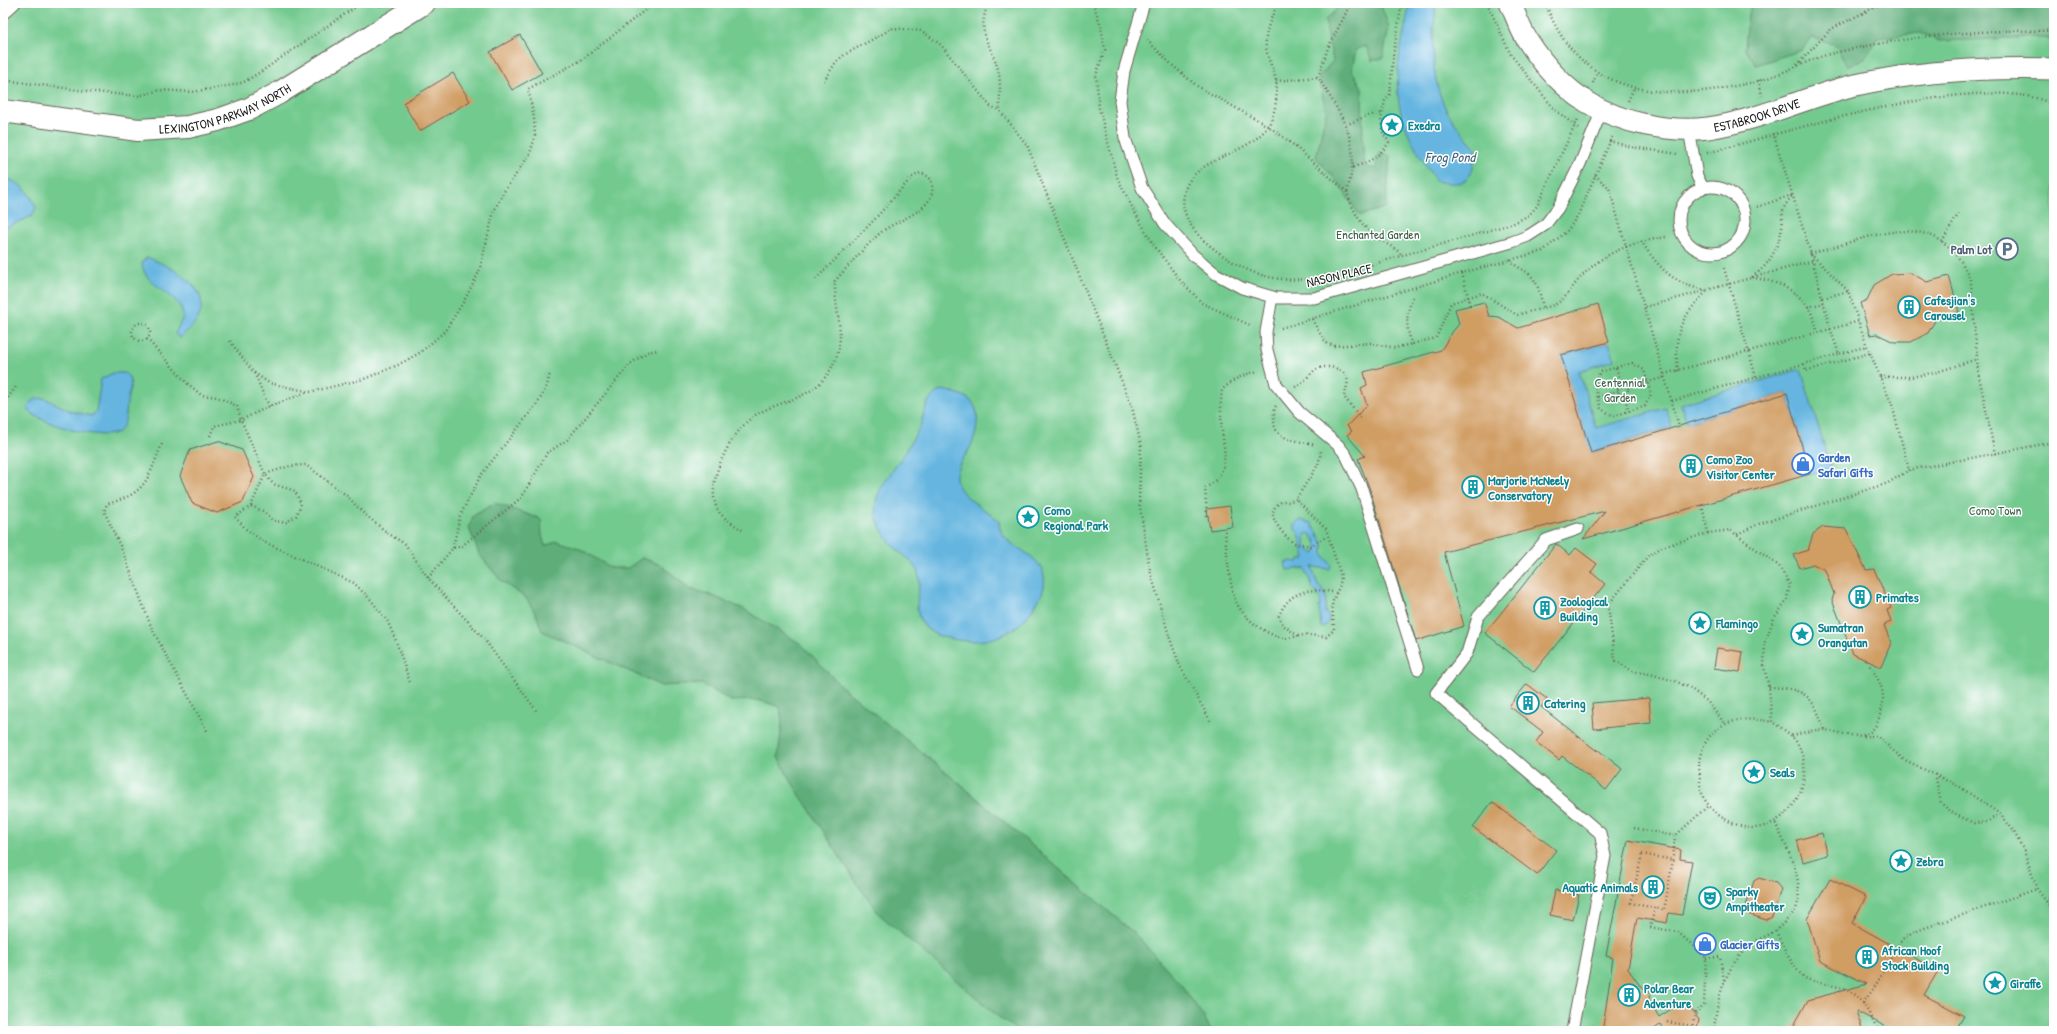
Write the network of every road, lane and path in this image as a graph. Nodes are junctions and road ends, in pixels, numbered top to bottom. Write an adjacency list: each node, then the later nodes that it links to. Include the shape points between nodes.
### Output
1 (15, 3): 16 (lane)
2 (361, 3): 23 (path, via 262,71 244,82 233,85 192,92 160,90 138,96)
3 (424, 3): 29 (main road, LEXINGTON PARKWAY NORTH, via 250,109 218,120 188,127 138,130)
4 (654, 3): 96 (path, via 583,58 528,89 535,136 530,154 503,193 494,211 479,272 445,331 421,352 398,365 364,379)
5 (988, 3): 30 (path, via 982,24 984,38 999,74)
6 (1093, 3): 71 (path, via 1101,26 1104,50 1096,75 1099,108 1117,177 1133,209 1153,244 1178,279 1202,303)
7 (1144, 3): 17 (lane, NASON PLACE)
8 (1278, 3): 26 (path, via 1266,39 1267,55)
9 (1351, 3): 22 (path, via 1328,48)
10 (1402, 3): 32 (path, via 1390,94)
11 (1510, 3): 28 (street, ESTABROOK DRIVE, via 1528,41 1558,78)
12 (1544, 3): 21 (path, via 1552,20 1574,52)
13 (1883, 3): 19 (path, via 1831,29)
14 (2051, 3): 15 (path)
15 (2054, 6)
16 (3, 14)
17 (1137, 31): 34 (path, via 1197,86); 59 (lane, NASON PLACE, via 1124,71 1120,100 1125,138 1142,188 1165,224 1193,255 1216,274 1242,288)
18 (2054, 31): 19 (path, via 1918,38 1824,56)
19 (1795, 66): 24 (path)
20 (2054, 69): 31 (street, ESTABROOK DRIVE, via 1995,68 1926,73 1851,86)
21 (1597, 73): 27 (path); 28 (path)
22 (1318, 77): 26 (path); 33 (path)
23 (3, 80)
24 (1759, 80): 27 (path, via 1686,94); 31 (path)
25 (824, 81): 30 (path, via 836,62 844,55 881,34 893,28 922,31 941,45 990,106)
26 (1276, 81): 34 (path, via 1276,106)
27 (1634, 88): 28 (path)
28 (1603, 109): 35 (street, ESTABROOK DRIVE, via 1650,125); 36 (lane, NASON PLACE); 38 (path); 49 (path, via 1529,215 1514,223)
29 (3, 111)
30 (1000, 112): 132 (path, via 1027,145 1132,407 1141,445 1139,501 1150,570 1180,666)
31 (1766, 112): 35 (street, ESTABROOK DRIVE, via 1726,124); 41 (path)
32 (1382, 113): 33 (path, via 1366,116); 37 (path, via 1382,131 1389,142 1374,159)
33 (1346, 125): 37 (path)
34 (1268, 126): 40 (path); 49 (path, via 1254,140 1196,172 1187,183 1183,196 1184,212 1205,242 1226,259 1248,270 1280,279 1306,280)
35 (1689, 130): 39 (lane, via 1697,176)
36 (1580, 164): 38 (path); 59 (lane, NASON PLACE, via 1558,208 1545,225 1528,236 1314,298)
37 (1353, 167): 40 (path)
38 (1595, 176): 47 (path, via 1609,188); 50 (path, via 1578,215 1556,242 1543,251)
39 (1703, 188): 39 (lane, via 1685,201 1680,211 1679,222 1688,243 1697,250 1708,253 1720,252 1737,241 1745,222 1744,212 1733,194 1724,189)
40 (1347, 192): 49 (path, via 1349,202 1372,235)
41 (1792, 195): 42 (path); 48 (path); 54 (path, via 1783,210 1778,244 1769,262)
42 (1757, 207)
43 (1960, 211): 46 (path)
44 (1666, 237): 45 (path)
45 (1641, 241): 47 (path); 57 (path, via 1664,272 1680,283)
46 (1942, 242): 48 (path, via 1922,232 1904,230); 81 (path, via 1961,261 1971,282)
47 (1626, 246): 65 (path, via 1601,258 1556,304); 66 (path)
48 (1811, 254): 51 (path); 58 (path)
49 (1403, 256)
50 (1511, 259): 53 (path); 65 (path, via 1514,266 1529,275 1537,285)
51 (1812, 261): 54 (path); 62 (path)
52 (1724, 268): 56 (path)
53 (1462, 273): 61 (path); 68 (path)
54 (1749, 278): 56 (path); 67 (path, via 1766,279 1787,288)
55 (816, 279): 118 (path, via 911,178 920,173 927,176 932,182 933,191 928,204 880,232 835,281 835,306 841,342 828,373 809,393 752,418 732,442 720,462 713,486 717,509)
56 (1730, 284): 57 (path); 78 (path)
57 (1708, 290): 66 (path); 85 (path, via 1681,324 1676,346)
58 (1848, 291): 62 (path); 69 (path)
59 (1272, 297): 71 (lane)
60 (1413, 297): 75 (path, via 1406,321)
61 (1469, 298): 64 (path); 65 (path, via 1482,293 1517,315); 75 (path, via 1451,303 1436,338)
62 (1823, 298): 63 (path)
63 (1824, 303): 67 (path); 70 (path)
64 (1470, 305)
65 (1543, 307)
66 (1645, 307): 88 (path)
67 (1808, 307): 72 (path, via 1815,318)
68 (1312, 319): 71 (path); 75 (path, via 1322,337 1334,346 1371,343 1395,348)
69 (1860, 321): 70 (path); 76 (path)
70 (1830, 328): 72 (path); 80 (path)
71 (1266, 332): 83 (lane)
72 (1817, 332): 78 (path)
73 (147, 339): 73 (path, via 151,331 149,326 136,323 132,328 135,339); 104 (path, via 201,395 217,397 237,406)
74 (230, 342): 86 (path)
75 (1412, 345)
76 (1867, 346): 79 (path); 80 (path)
77 (658, 350): 123 (path, via 647,352 630,364 567,440 547,453 522,498 462,546)
78 (1750, 352): 85 (path); 89 (path)
79 (1870, 353): 82 (path, via 1806,371); 90 (path)
80 (1839, 354): 82 (path)
81 (1977, 359): 90 (path, via 1918,376); 110 (path)
82 (1804, 364): 89 (path)
83 (1271, 368): 97 (lane); 116 (path, via 1244,374 1222,390 1221,422 1225,462 1221,472 1211,485 1205,488)
84 (1616, 368): 91 (path, via 1632,363 1644,370); 92 (path); 99 (path, via 1600,372 1594,384)
85 (1678, 371): 88 (path)
86 (253, 372): 96 (path, via 268,383); 102 (path, via 261,394)
87 (550, 373): 123 (path, via 548,386 481,475 460,516)
88 (1664, 375): 91 (path); 100 (path)
89 (1756, 377): 100 (path)
90 (1880, 377): 111 (path, via 1892,405)
91 (1647, 382): 94 (path); 103 (path, via 1651,394 1645,406)
92 (1622, 384): 94 (path); 95 (path)
93 (16, 387): 101 (path)
94 (1628, 388): 98 (path)
95 (1618, 391): 98 (path); 99 (path)
96 (310, 392): 102 (path)
97 (1282, 393): 105 (path, via 1303,384 1317,369 1333,367 1347,378 1344,396 1360,417); 113 (path, via 1282,398 1273,410 1274,425 1280,435 1317,446 1322,453); 128 (lane, via 1346,455 1362,489)
98 (1624, 395): 103 (path)
99 (1598, 397): 103 (path, via 1601,409 1614,416)
100 (1672, 401): 106 (path)
101 (3, 404)
102 (270, 406): 104 (path)
103 (1629, 411)
104 (241, 420): 107 (path, via 214,426); 112 (path)
105 (1358, 420)
106 (1679, 426)
107 (210, 436)
108 (2054, 442): 110 (path)
109 (162, 444): 136 (path, via 146,480 138,491 124,500 108,504 104,512 123,552 152,629)
110 (1995, 454): 111 (path)
111 (1908, 470): 121 (path, via 1888,483 1759,524)
112 (265, 474): 115 (path); 115 (path, via 273,484 295,491 301,504 296,516 285,523 272,520 263,511); 124 (path, via 290,466 306,465 346,495 389,534 405,544)
113 (1296, 499): 122 (path, via 1322,524); 122 (path, via 1276,505 1272,513 1274,520 1288,538 1295,543 1310,546)
114 (1702, 505): 120 (path)
115 (251, 506): 129 (path, via 235,517 246,530 282,552 354,583 370,599 387,620)
116 (1206, 516)
117 (1578, 529): 155 (lane, via 1546,540 1478,617 1467,652 1436,694 1600,833 1605,856)
118 (742, 530)
119 (1225, 531): 126 (path, via 1236,603 1257,626 1273,635 1285,639)
120 (1708, 533): 121 (path, via 1730,530); 134 (path, via 1662,547 1648,556 1608,605 1615,660 1632,671 1656,675 1690,688 1707,701)
121 (1737, 534): 130 (path, via 1779,566 1790,585 1786,602 1774,618 1765,642 1764,667)
122 (1327, 536): 125 (path, via 1341,576)
123 (453, 548): 124 (path)
124 (428, 578): 131 (path, via 484,640)
125 (1336, 593): 126 (path, via 1332,603 1334,630 1326,637); 126 (path, via 1323,589 1304,592 1284,604 1279,616 1283,625)
126 (1298, 636)
127 (1868, 663): 137 (path, via 1878,677 1885,700 1878,724)
128 (1418, 669)
129 (410, 683)
130 (1769, 686): 133 (path); 135 (path, via 1798,690 1809,698)
131 (538, 713)
132 (1211, 722)
133 (1772, 722): 134 (path, via 1741,719); 138 (path)
134 (1725, 724): 140 (path, via 1716,729 1699,759 1700,787)
135 (1824, 730): 137 (path, via 1842,735); 138 (path)
136 (207, 731)
137 (1863, 736): 139 (path, via 1877,736 1904,758)
138 (1791, 737): 142 (path, via 1797,742 1806,771 1802,790 1790,809)
139 (1935, 774): 141 (path, via 1978,798); 141 (path, via 1941,803 1954,814 1974,823 1987,822)
140 (1709, 805): 142 (path, via 1715,814 1736,825 1754,828); 144 (path)
141 (2000, 814): 146 (path, via 2013,830 2024,851)
142 (1775, 822): 149 (path, via 1796,870 1798,891 1796,910)
143 (1634, 828): 144 (path)
144 (1675, 836): 145 (path)
145 (1674, 860): 147 (path, via 1664,910); 147 (path, via 1642,854 1631,903)
146 (2037, 890): 148 (path); 152 (path, via 1918,930 1902,939)
147 (1655, 908): 150 (path, via 1650,927 1678,932)
148 (2054, 912)
149 (1776, 931): 151 (path, via 1757,941 1737,958); 152 (path, via 1794,966 1806,979 1854,994)
150 (1706, 958): 151 (path, via 1720,957); 154 (path, via 1704,1004 1695,1014)
151 (1724, 980): 157 (path, via 1717,1002)
152 (1863, 1003): 158 (path)
153 (1667, 1022): 154 (path)
154 (1693, 1026): 156 (path)
155 (1572, 1031)
156 (1692, 1031)
157 (1714, 1031)
158 (1880, 1031)

